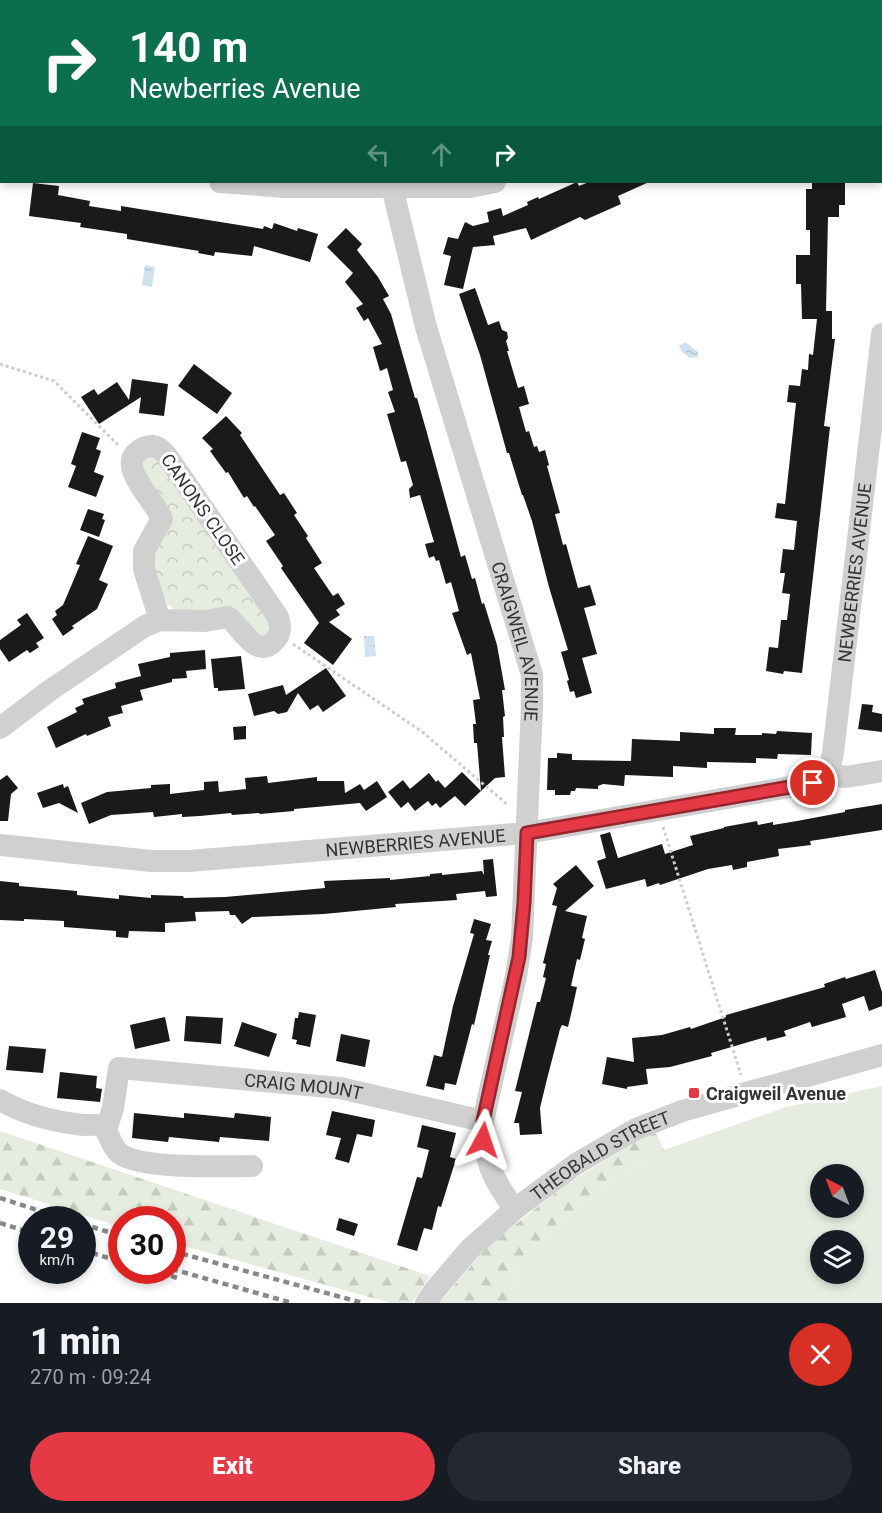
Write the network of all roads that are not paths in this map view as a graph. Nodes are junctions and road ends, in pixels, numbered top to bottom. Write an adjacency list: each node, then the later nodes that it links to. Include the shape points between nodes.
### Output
1 (233, 183): 3 (street)
2 (490, 183): 3 (street, via 470,187)
3 (392, 187): 9 (street, CRAIGWEIL AVENUE, via 426,327 532,675)
4 (882, 334): 8 (street, NEWBERRIES AVENUE, via 833,753)
5 (160, 620): 5 (street, CANONS CLOSE, via 144,569 144,551 162,519 133,474 131,464 141,448 150,446 160,448 167,456 281,626 273,642 264,646 246,639 228,617); 6 (street, via 116,645)
6 (0, 728)
7 (882, 771): 8 (street, NEWBERRIES AVENUE, via 846,777)
8 (826, 774): 9 (street, NEWBERRIES AVENUE, via 813,783 659,810)
9 (528, 823): 10 (street, NEWBERRIES AVENUE, via 189,861 151,861); 13 (street, CRAIGWEIL AVENUE, via 519,957)
10 (0, 844)
11 (882, 1055): 16 (street, THEOBALD STREET, via 682,1111 636,1130 576,1164)
12 (0, 1100): 14 (street, via 46,1118 97,1125)
13 (483, 1121): 14 (street, CRAIG MOUNT, via 340,1088 119,1068); 16 (street, CRAIGWEIL AVENUE, via 487,1161)
14 (106, 1130): 15 (street, via 117,1151 130,1158 161,1165)
15 (252, 1166)
16 (515, 1209): 17 (street, THEOBALD STREET, via 470,1249)
17 (430, 1297)

